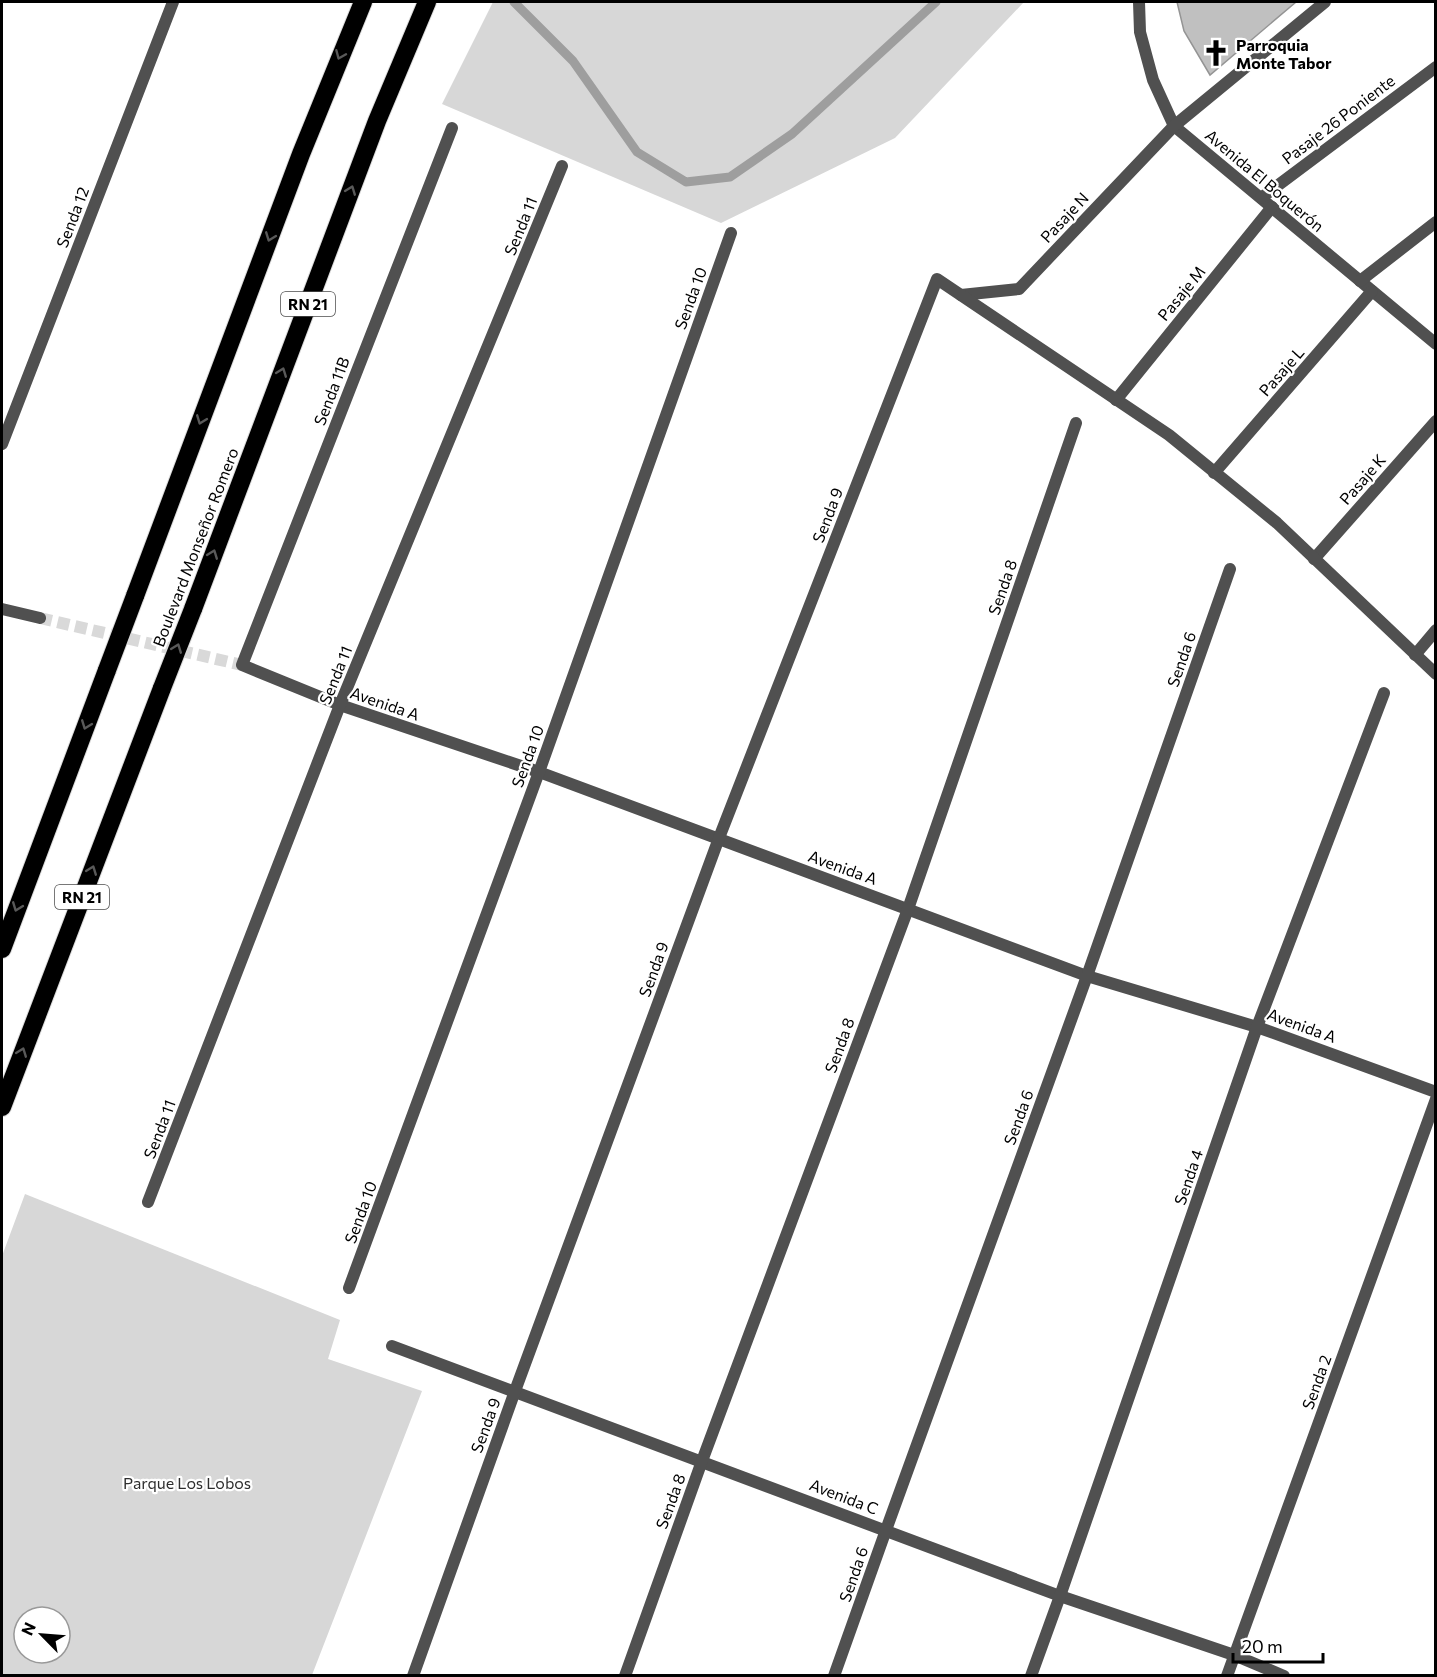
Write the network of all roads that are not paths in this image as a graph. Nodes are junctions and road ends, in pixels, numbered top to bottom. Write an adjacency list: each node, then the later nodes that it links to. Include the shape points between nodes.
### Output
1 (173, 2): 21 (street, Senda 12)
2 (363, 2): 36 (highway, one-way to 36, bridge, via 301,154)
3 (428, 2): 41 (highway, Boulevard Monseñor Romero / RN 21, one-way to 3, bridge, via 377,121)
4 (1138, 2): 7 (street, Avenida El Boquerón, via 1140,32 1153,80)
5 (1325, 2): 7 (street, Pasaje N)
6 (1436, 67): 10 (street, Pasaje 26 Poniente)
7 (1174, 126): 10 (street, Avenida El Boquerón); 16 (street, Pasaje N, via 1019,289)
8 (452, 128): 29 (street, Senda 11B)
9 (562, 165): 32 (street, Senda 11)
10 (1261, 198): 11 (street, Avenida El Boquerón)
11 (1272, 207): 14 (street, Avenida El Boquerón); 18 (street, Pasaje M)
12 (1436, 222): 14 (street)
13 (731, 233): 33 (street, Senda 10)
14 (1360, 281): 15 (street, Avenida El Boquerón)
15 (1372, 291): 17 (street, Avenida El Boquerón); 22 (street, Pasaje L)
16 (961, 295): 18 (street); 34 (street, Senda 9, via 937,279)
17 (1436, 344)
18 (1116, 400): 22 (street, via 1169,435)
19 (1436, 421): 23 (street, Pasaje K)
20 (1076, 423): 35 (street, Senda 8)
21 (2, 444)
22 (1214, 473): 23 (street)
23 (1314, 559): 28 (street)
24 (1230, 569): 37 (street, Senda 6)
25 (2, 609): 26 (street)
26 (40, 618)
27 (1436, 630): 28 (street)
28 (1415, 654): 30 (street)
29 (242, 665): 32 (street, Avenida A)
30 (1436, 674)
31 (1384, 693): 38 (street, Senda 4)
32 (340, 705): 33 (street, Avenida A); 42 (street, Senda 11)
33 (539, 772): 34 (street, Avenida A); 43 (street, Senda 10)
34 (719, 838): 35 (street, Avenida A); 45 (street, Senda 9)
35 (908, 909): 37 (street, Avenida A); 46 (street, Senda 8)
36 (2, 949)
37 (1087, 976): 38 (street, Avenida A); 47 (street, Senda 6)
38 (1257, 1026): 39 (street, Avenida A); 48 (street, Senda 4)
39 (1436, 1092)
40 (1436, 1099): 49 (street, Senda 2)
41 (2, 1107)
42 (148, 1202)
43 (349, 1288)
44 (392, 1346): 45 (street, Avenida C)
45 (515, 1391): 46 (street, Avenida C); 50 (street, Senda 9)
46 (702, 1461): 47 (street, Avenida C); 51 (street, Senda 8)
47 (886, 1530): 48 (street, Avenida C); 52 (street, Senda 6)
48 (1060, 1596): 49 (street, Avenida C); 53 (street, Senda 4)
49 (1234, 1655): 54 (street, Senda 2); 55 (street, Avenida C)
50 (412, 1676)
51 (625, 1676)
52 (834, 1676)
53 (1031, 1676)
54 (1227, 1676)
55 (1284, 1676)

